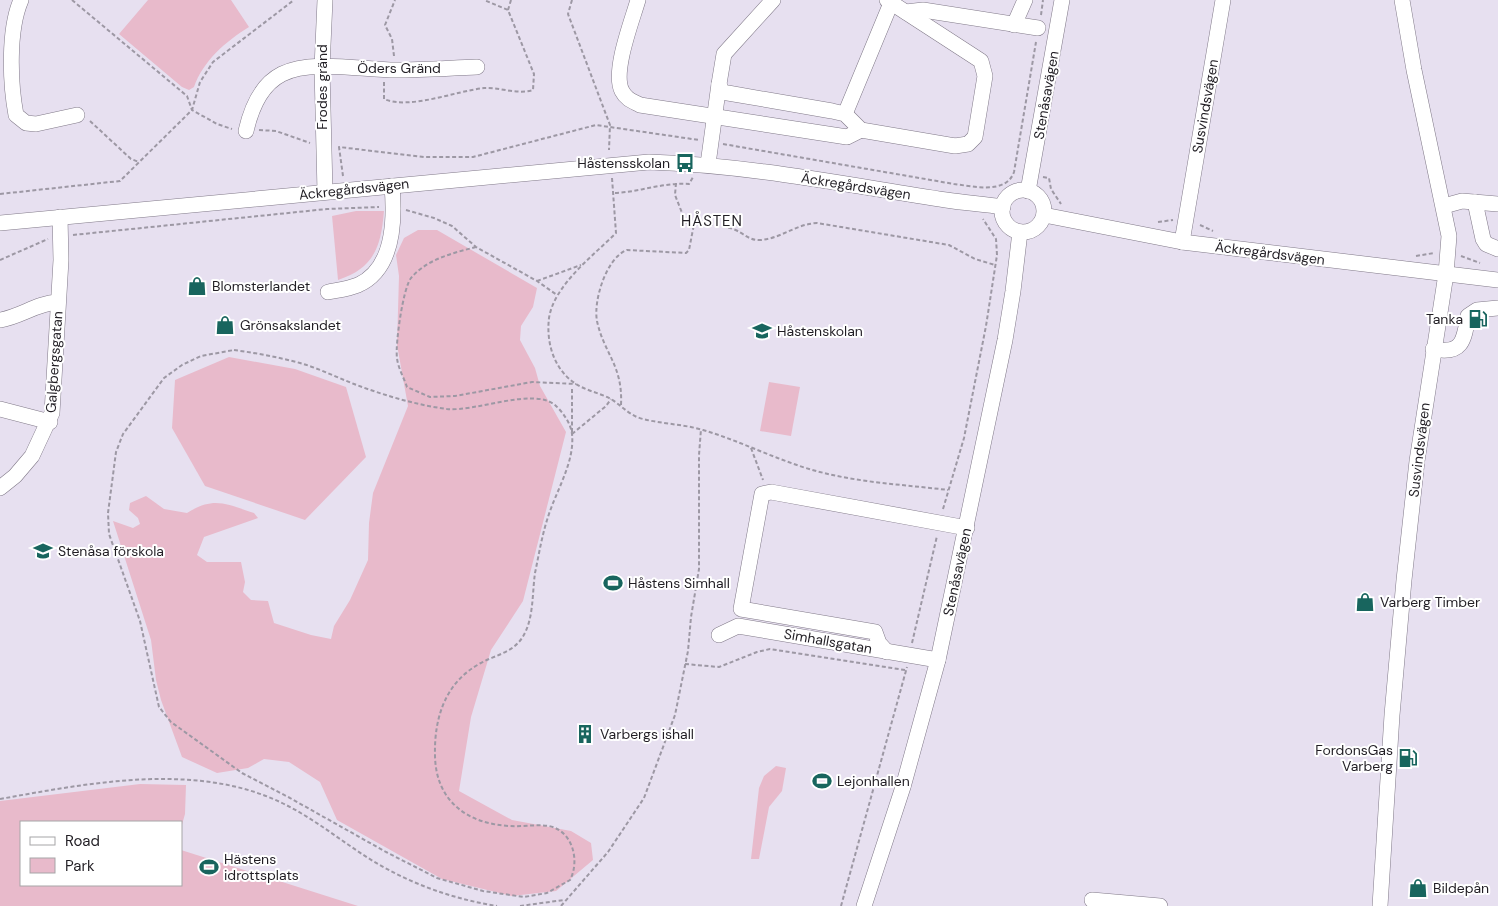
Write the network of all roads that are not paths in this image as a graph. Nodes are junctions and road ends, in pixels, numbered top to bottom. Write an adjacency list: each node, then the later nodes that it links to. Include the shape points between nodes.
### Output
1 (21, 0): 17 (street, via 11,77 16,115 26,123 36,124)
2 (326, 0): 14 (street, Frodes gränd)
3 (638, 0): 18 (street, via 618,76 627,99 640,105)
4 (773, 0): 15 (street, via 724,54)
5 (1025, 0): 11 (street)
6 (1062, 0): 23 (street, Stenåsavägen)
7 (1223, 0): 33 (street, Susvindsvägen)
8 (1402, 0): 27 (street, Susvindsvägen)
9 (889, 1): 10 (street); 16 (street)
10 (906, 12): 11 (street, via 923,10); 20 (street, via 982,62 985,76 975,136 968,144 955,146)
11 (1014, 25): 12 (street)
12 (1038, 28)
13 (477, 67): 14 (street, Öders Gränd)
14 (322, 68): 19 (street, Öders Gränd, via 290,71 270,82 253,108); 24 (street, Frodes gränd)
15 (719, 84): 16 (street, via 719,88 729,94); 18 (street)
16 (845, 114): 20 (street)
17 (77, 115)
18 (714, 117): 20 (street, via 847,137); 21 (street)
19 (246, 130)
20 (860, 130)
21 (708, 164): 22 (street, Äckregårdsvägen, via 621,164); 28 (street, Äckregårdsvägen)
22 (392, 186): 24 (street, Äckregårdsvägen); 37 (street, via 389,244 379,268 358,285)
23 (1028, 191): 28 (street, via 1012,193); 29 (street, via 1042,202)
24 (325, 192): 30 (street, Äckregårdsvägen)
25 (1475, 202): 26 (street); 27 (street, via 1462,201); 34 (street, via 1483,239)
26 (1498, 204)
27 (1444, 206): 35 (street, Susvindsvägen, via 1449,236)
28 (1003, 207): 32 (street, via 1006,223)
29 (1044, 216): 32 (street, via 1037,227); 33 (street, Äckregårdsvägen)
30 (60, 217): 31 (street, Äckregårdsvägen); 38 (street, Galgbergsgatan)
31 (0, 223)
32 (1020, 232): 45 (street, Stenåsavägen, via 1005,340)
33 (1182, 242): 35 (street, Äckregårdsvägen)
34 (1498, 249)
35 (1446, 274): 36 (street, Äckregårdsvägen); 41 (street, Susvindsvägen)
36 (1498, 280)
37 (328, 292)
38 (58, 302): 40 (street, via 42,304); 43 (street, Galgbergsgatan)
39 (1498, 308): 41 (street, via 1477,310 1468,316 1464,341 1456,349)
40 (0, 320)
41 (1432, 349): 53 (street, Susvindsvägen, via 1404,580)
42 (0, 409): 43 (street)
43 (50, 422): 44 (street, Galgbergsgatan, via 32,456)
44 (0, 488)
45 (967, 528): 47 (street, via 766,492 761,498 741,610 875,632); 48 (street, Stenåsavägen)
46 (719, 635): 47 (street, Simhallsgatan, via 738,626)
47 (887, 652): 48 (street, Simhallsgatan, via 908,663)
48 (938, 660): 51 (street, Stenåsavägen, via 903,787)
49 (1092, 900): 50 (street)
50 (1127, 905): 52 (street)
51 (864, 906)
52 (1152, 906)
53 (1380, 906)

